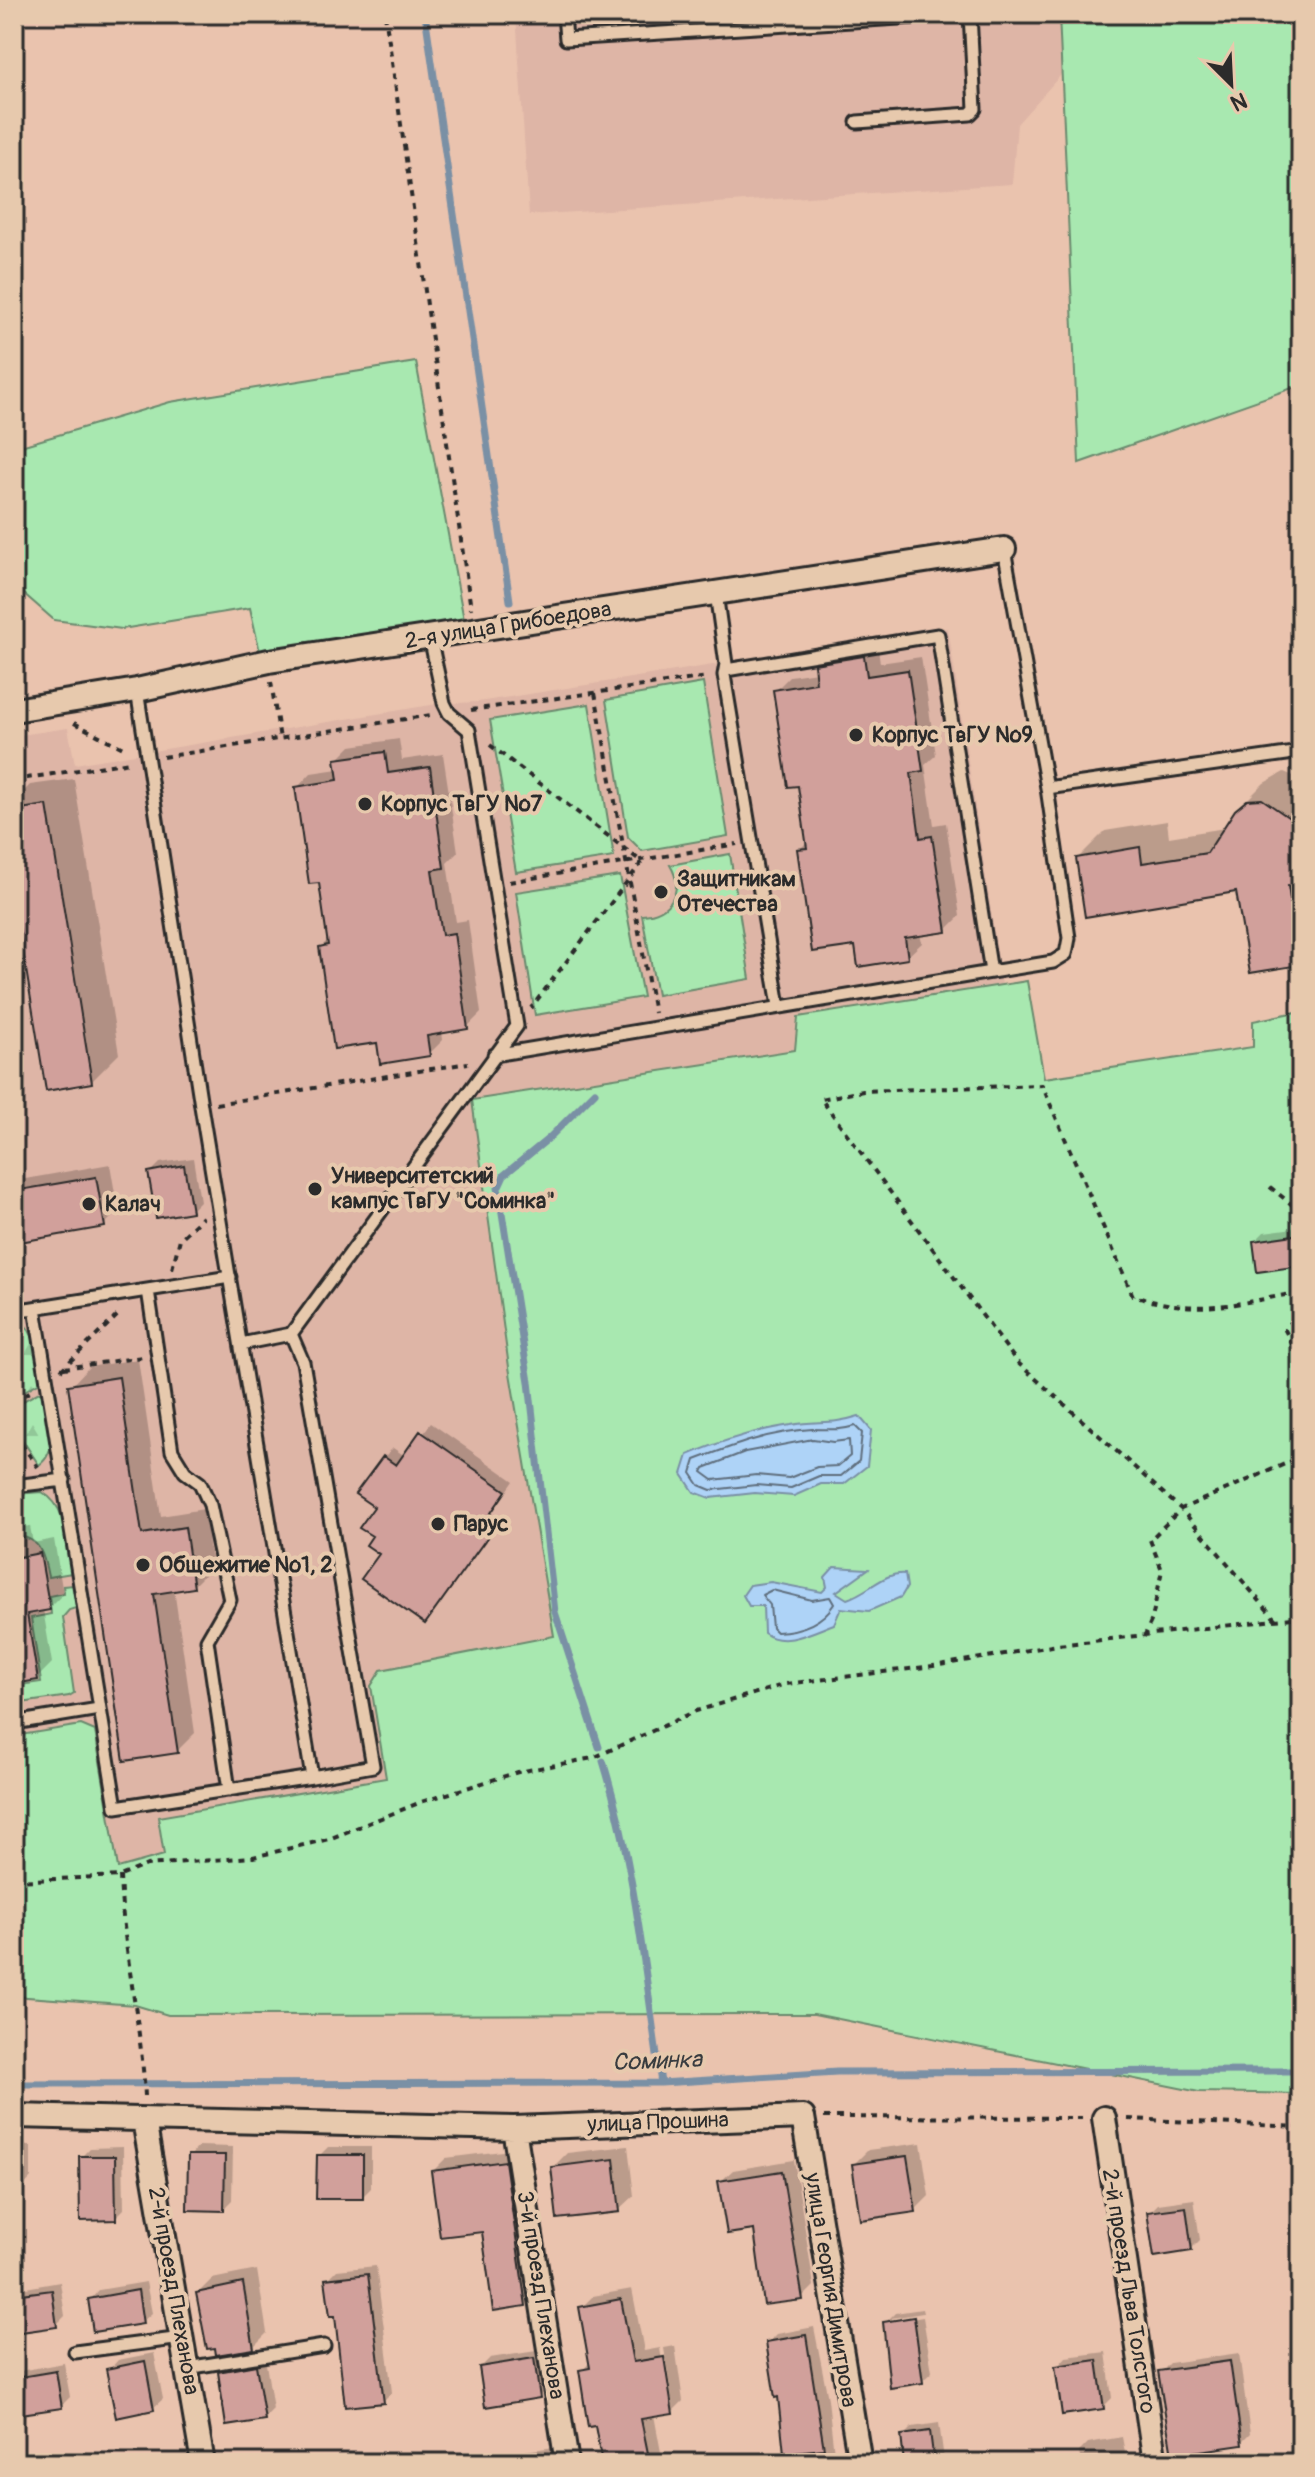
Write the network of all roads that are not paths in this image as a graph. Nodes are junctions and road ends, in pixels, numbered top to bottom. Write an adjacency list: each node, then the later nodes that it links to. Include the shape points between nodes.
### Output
1 (564, 14): 2 (lane, via 566,39)
2 (915, 14)
3 (970, 14): 4 (lane, via 975,94 970,114)
4 (857, 122)
5 (1004, 549): 6 (street, 2-я улица Грибоедова); 12 (lane)
6 (716, 593): 7 (street, 2-я улица Грибоедова); 8 (lane)
7 (430, 637): 9 (street, 2-я улица Грибоедова, via 269,661); 15 (lane, via 449,713 469,730 517,1026)
8 (725, 672): 13 (lane, via 938,635); 14 (lane)
9 (137, 690): 10 (street, 2-я улица Грибоедова); 16 (lane)
10 (14, 710)
11 (1301, 752): 12 (lane)
12 (1047, 788): 13 (lane, via 1069,938 1066,954 1053,962)
13 (991, 972): 14 (lane)
14 (779, 1006): 15 (lane)
15 (494, 1055): 20 (lane)
16 (230, 1277): 17 (lane); 21 (lane)
17 (148, 1290): 18 (lane); 27 (lane, via 172,1451 185,1472 200,1483 210,1505 230,1600 207,1640)
18 (35, 1308): 19 (lane); 22 (lane)
19 (14, 1311)
20 (291, 1334): 21 (lane); 26 (lane, via 303,1362 373,1766)
21 (241, 1344): 26 (lane)
22 (64, 1477): 23 (lane); 24 (lane)
23 (14, 1486)
24 (99, 1709): 25 (lane); 27 (lane, via 116,1807)
25 (14, 1723)
26 (312, 1777): 27 (lane)
27 (229, 1790)
28 (145, 2111): 29 (street, улица Прошина); 32 (street, улица Прошина); 33 (street, 2-й проезд Плеханова)
29 (14, 2116)
30 (803, 2117): 32 (street, улица Прошина); 39 (street, улица Георгия Димитрова)
31 (1104, 2118): 40 (street, 2-й проезд Льва Толстого)
32 (514, 2128): 38 (street, 3-й проезд Плеханова)
33 (182, 2338): 35 (lane); 36 (street, 2-й проезд Плеханова)
34 (324, 2346): 36 (lane)
35 (75, 2352)
36 (187, 2368): 37 (street, 2-й проезд Плеханова)
37 (203, 2463)
38 (567, 2463)
39 (860, 2463)
40 (1155, 2463)

